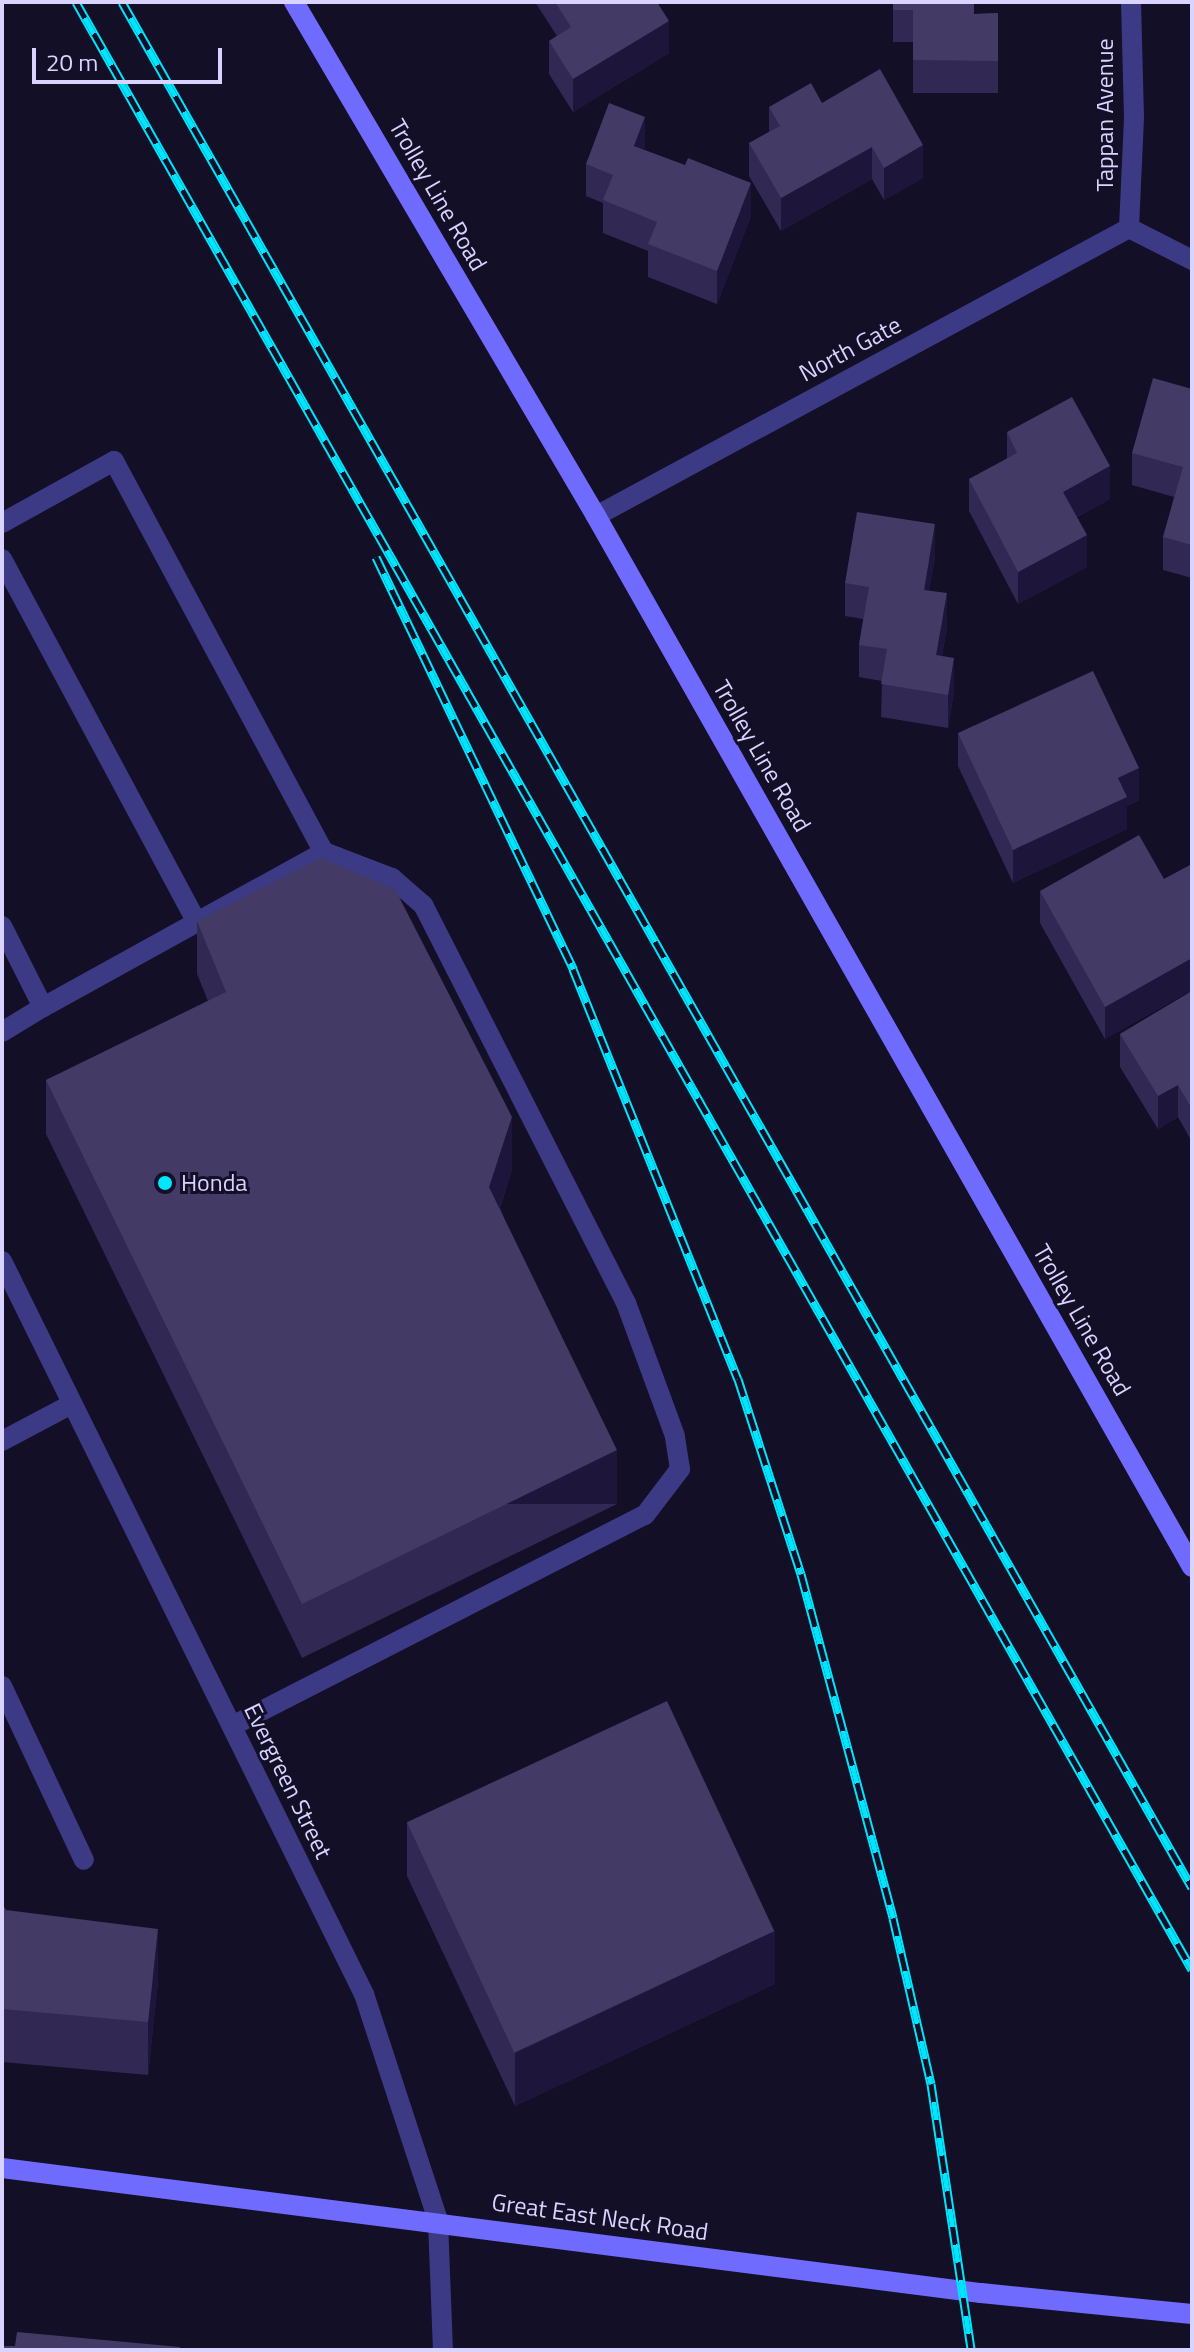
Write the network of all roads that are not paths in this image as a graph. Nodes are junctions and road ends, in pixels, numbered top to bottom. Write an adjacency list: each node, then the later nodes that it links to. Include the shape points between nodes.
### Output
1 (294, 2): 5 (main road, Trolley Line Road)
2 (1131, 2): 3 (street, Tappan Avenue, via 1134,117)
3 (1129, 228): 4 (street); 5 (street, North Gate)
4 (1192, 260)
5 (596, 516): 16 (main road, Trolley Line Road)
6 (2, 523): 8 (street, via 114,461)
7 (2, 559): 9 (street)
8 (324, 852): 9 (street); 19 (street, via 392,878 423,905 626,1303 675,1436 680,1469 645,1515)
9 (197, 922): 11 (street)
10 (2, 926): 11 (street)
11 (43, 1007): 12 (street)
12 (2, 1032)
13 (2, 1261): 14 (street, Evergreen Street)
14 (72, 1404): 15 (street); 19 (street, Evergreen Street)
15 (2, 1441)
16 (1187, 1539): 17 (main road, Trolley Line Road)
17 (1192, 1567)
18 (2, 1686): 20 (street)
19 (232, 1726): 22 (street, Evergreen Street, via 364,1994)
20 (84, 1860)
21 (2, 2168): 22 (main road, Great East Neck Road)
22 (438, 2221): 23 (main road, Great East Neck Road, via 981,2293); 24 (street, Evergreen Street)
23 (1192, 2314)
24 (443, 2350)

